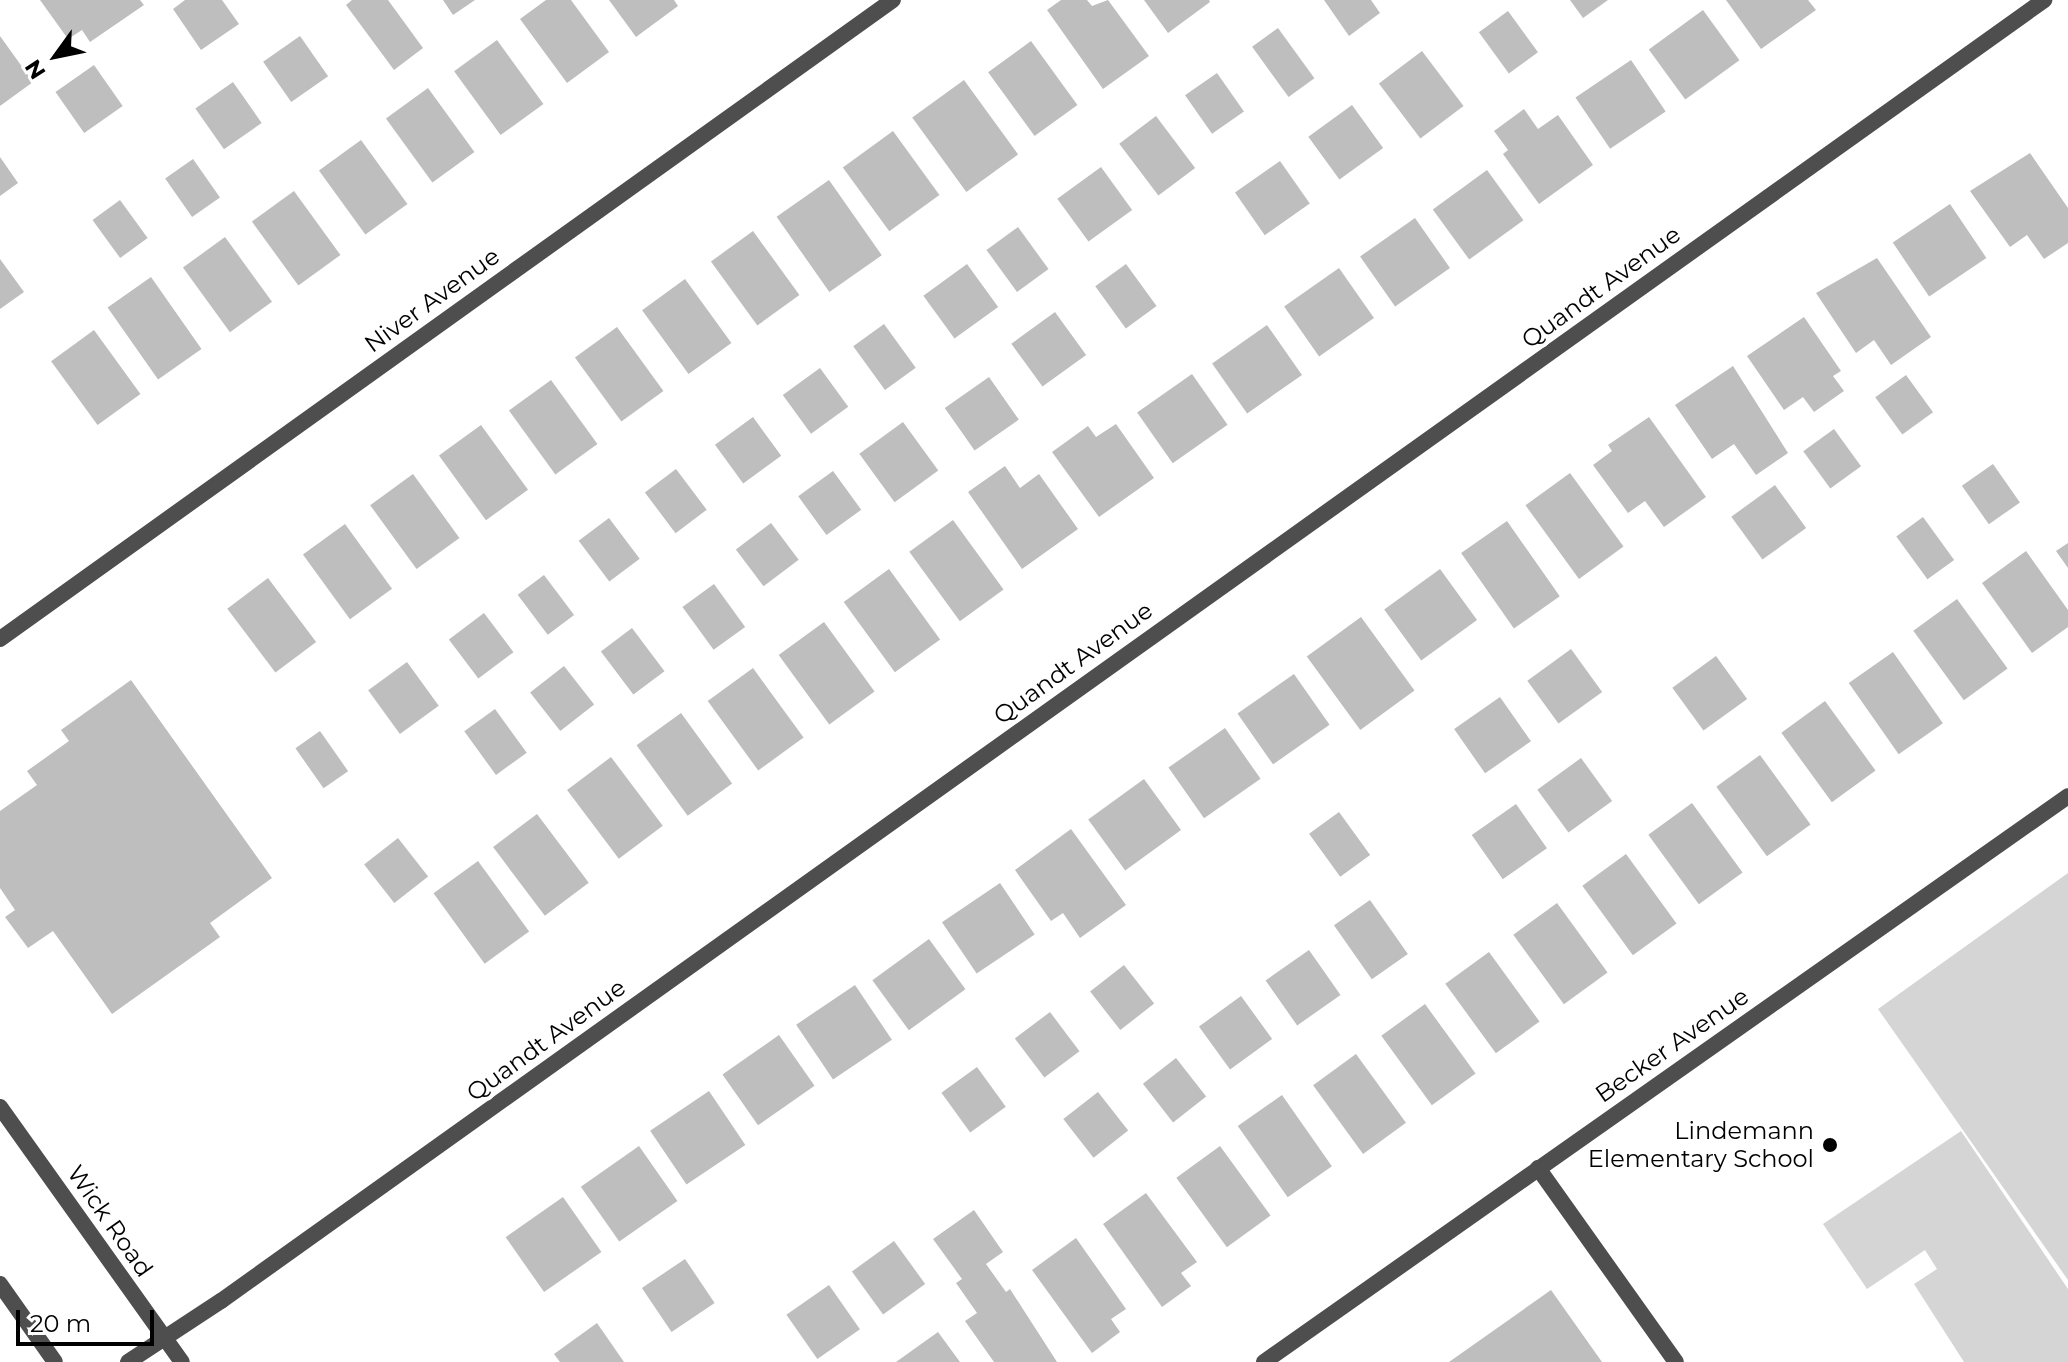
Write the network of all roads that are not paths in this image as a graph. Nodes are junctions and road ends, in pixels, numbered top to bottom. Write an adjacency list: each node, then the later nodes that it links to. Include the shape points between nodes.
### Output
1 (893, 0): 3 (street, Niver Avenue)
2 (2044, 0): 8 (street, Quandt Avenue, via 273,1264)
3 (0, 639)
4 (2068, 796): 6 (street, Becker Avenue)
5 (0, 1107): 8 (street, Wick Road)
6 (1538, 1168): 12 (street, Becker Avenue); 13 (street)
7 (0, 1284): 9 (street)
8 (163, 1337): 10 (street, Quandt Avenue); 11 (street, Wick Road)
9 (55, 1362)
10 (128, 1362)
11 (182, 1362)
12 (1264, 1362)
13 (1676, 1362)

